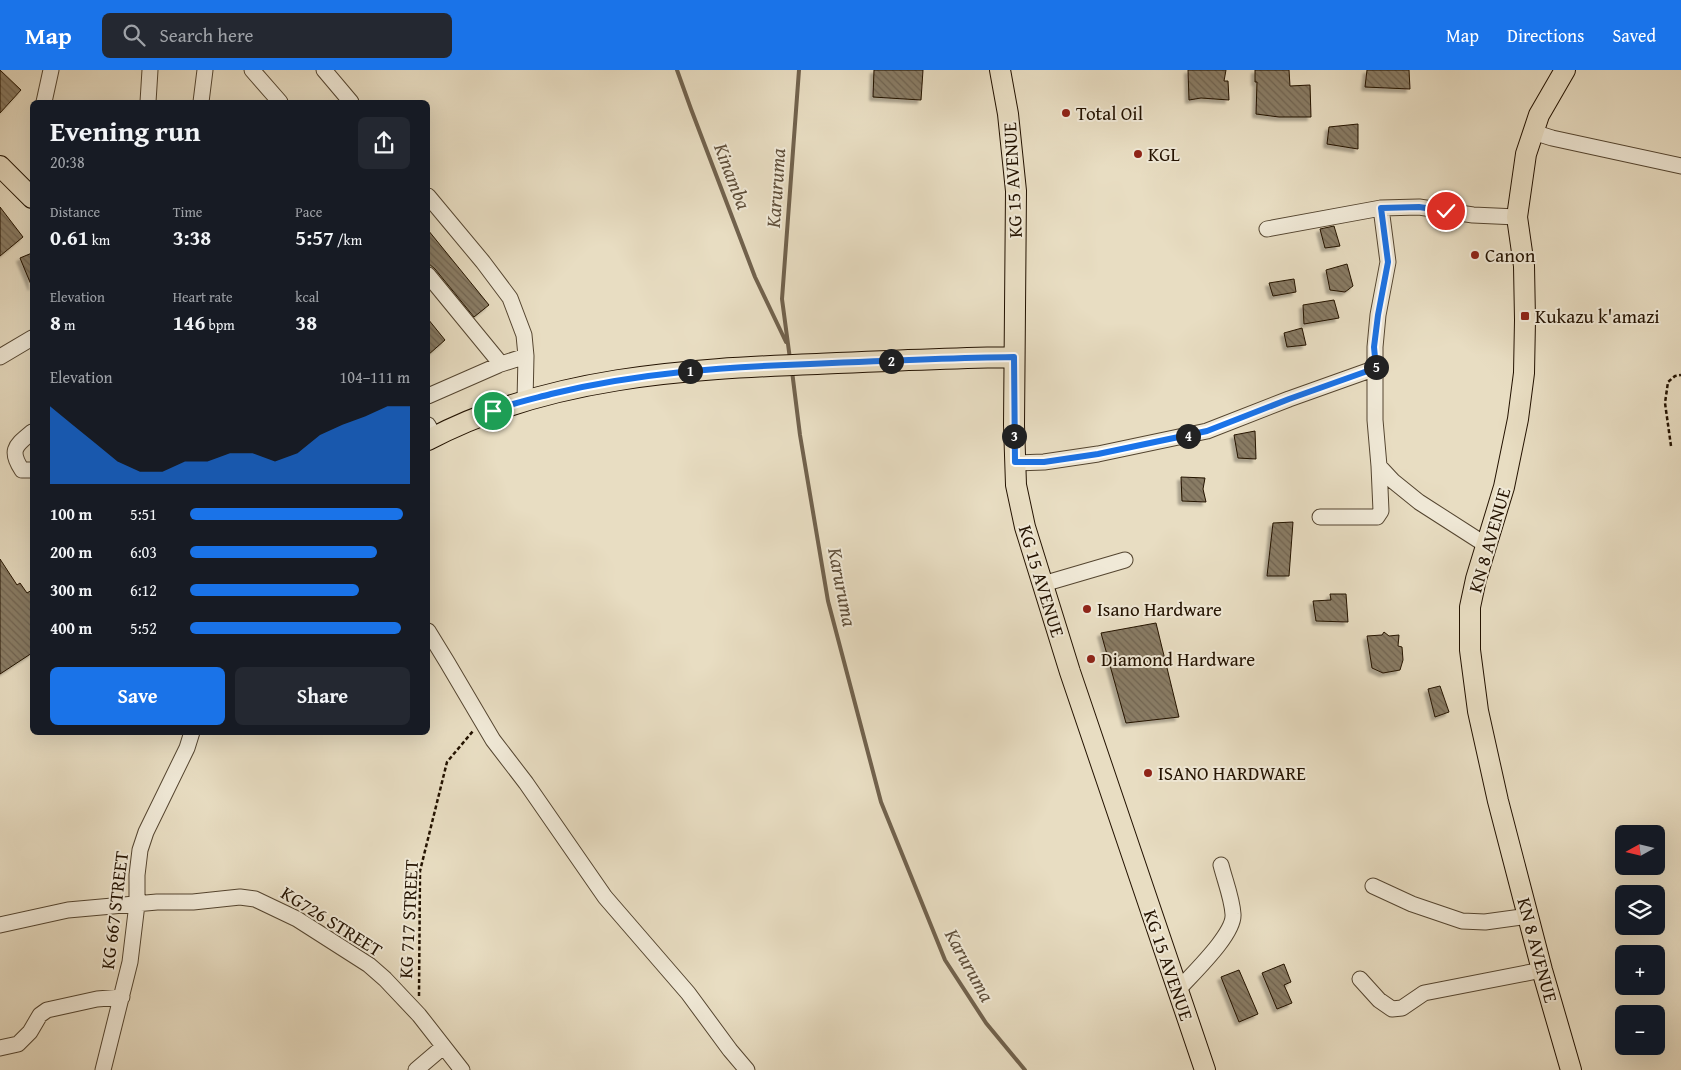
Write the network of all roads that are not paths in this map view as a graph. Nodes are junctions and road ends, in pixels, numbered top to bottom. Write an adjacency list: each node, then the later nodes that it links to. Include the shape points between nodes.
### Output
1 (51, 70): 8 (street)
2 (150, 70): 9 (street)
3 (205, 70): 10 (street)
4 (252, 70): 11 (street)
5 (324, 70): 12 (street)
6 (1000, 70): 25 (main road, KG 15 AVENUE, via 1016,191)
7 (1566, 70): 13 (main road, KN 8 AVENUE, via 1539,115)
8 (44, 100)
9 (148, 100)
10 (201, 100)
11 (278, 100)
12 (349, 100)
13 (1533, 132): 15 (street); 19 (main road, KN 8 AVENUE, via 1526,154)
14 (0, 166): 16 (main road)
15 (1681, 166)
16 (30, 196)
17 (430, 198): 23 (street, via 510,298 524,335)
18 (1381, 208): 19 (street, via 1419,207); 20 (street); 27 (street, via 1388,262 1374,347)
19 (1517, 217): 36 (main road, KN 8 AVENUE, via 1524,266 1524,373 1504,488)
20 (1267, 229)
21 (430, 277): 26 (street)
22 (30, 339): 24 (street)
23 (526, 356): 26 (street); 29 (street)
24 (0, 357)
25 (1014, 357): 29 (main road, via 724,367 664,373); 32 (main road, KG 15 AVENUE)
26 (501, 364): 28 (street)
27 (1376, 368): 32 (street, via 1207,431 1098,454 1044,462); 33 (street, via 1375,420)
28 (430, 395)
29 (525, 401): 31 (main road)
30 (30, 434): 34 (street, via 16,446 14,454 22,470)
31 (430, 434)
32 (1015, 462): 38 (main road, KG 15 AVENUE, via 1025,528)
33 (1379, 466): 35 (street, via 1382,511 1377,517); 36 (street, via 1419,502)
34 (30, 470)
35 (1320, 517)
36 (1486, 545): 44 (main road, KN 8 AVENUE, via 1470,607 1470,650 1478,711)
37 (1125, 560): 38 (street)
38 (1043, 584): 48 (main road, KG 15 AVENUE)
39 (430, 634): 55 (street, via 493,740 605,897 688,993)
40 (191, 735): 43 (street, KG 667 STREET, via 140,850)
41 (1222, 865): 48 (street, via 1234,914 1233,924)
42 (1373, 886): 44 (street, via 1412,904 1462,920 1485,922)
43 (137, 904): 45 (street, KG726 STREET, via 68,910); 49 (street, KG 667 STREET); 50 (street, KG726 STREET, via 240,897 255,899 297,919 355,955 386,979)
44 (1529, 916): 46 (main road, KN 8 AVENUE)
45 (0, 925)
46 (1542, 970): 47 (street, via 1424,992 1402,1008 1392,1009 1378,1000); 57 (main road, KN 8 AVENUE)
47 (1360, 979)
48 (1178, 990): 56 (main road, KG 15 AVENUE)
49 (122, 997): 51 (street, via 47,1010 18,1044); 52 (street, KG 667 STREET)
50 (443, 1047): 53 (street); 54 (street, KG726 STREET)
51 (0, 1048)
52 (103, 1070)
53 (416, 1070)
54 (462, 1070)
55 (746, 1070)
56 (1205, 1070)
57 (1571, 1070)

